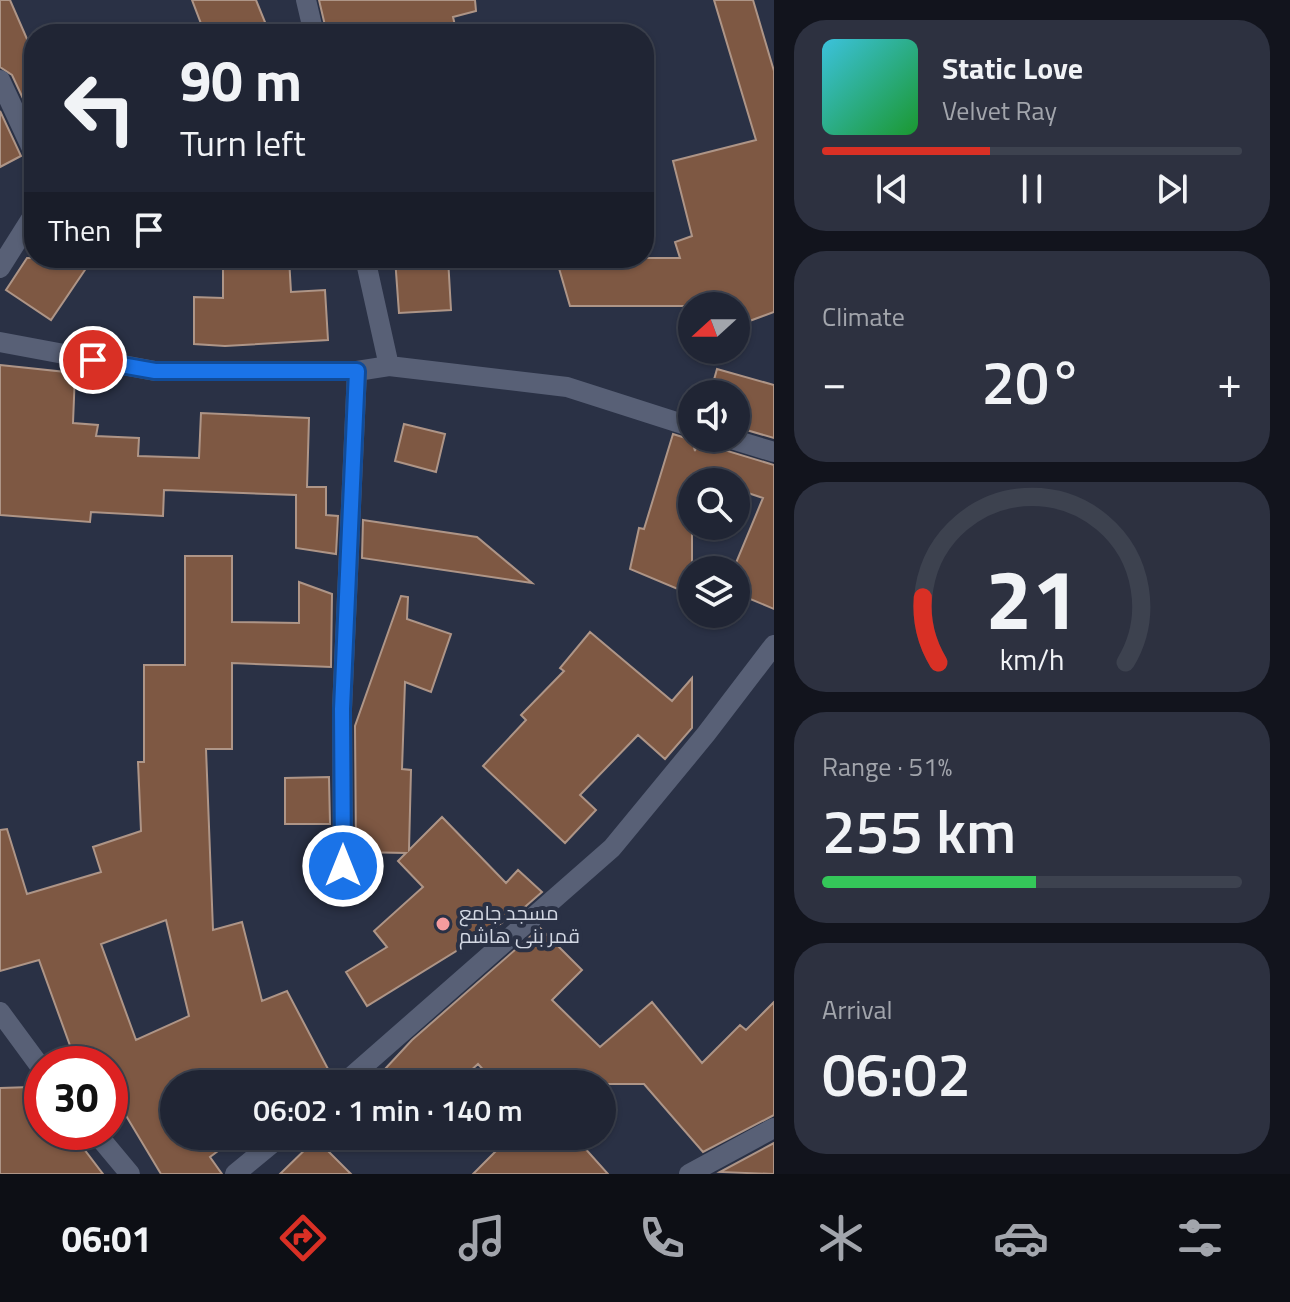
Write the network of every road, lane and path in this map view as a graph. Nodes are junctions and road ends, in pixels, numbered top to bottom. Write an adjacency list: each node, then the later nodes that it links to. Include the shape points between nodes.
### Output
1 (306, 0): 2 (street)
2 (312, 24)
3 (0, 80): 4 (street)
4 (24, 132)
5 (24, 230): 6 (street)
6 (0, 268)
7 (367, 268): 9 (street)
8 (0, 342): 10 (street, via 155,371)
9 (389, 366): 10 (street); 11 (street, via 567,387)
10 (357, 371): 15 (street, via 342,709)
11 (678, 423)
12 (750, 445): 13 (street)
13 (774, 452)
14 (774, 645): 18 (street, via 612,848)
15 (343, 866)
16 (0, 1012): 17 (street)
17 (25, 1046)
18 (359, 1070)
19 (774, 1128): 24 (street)
20 (110, 1150): 22 (street)
21 (264, 1150): 23 (street)
22 (130, 1174)
23 (235, 1174)
24 (689, 1174)

